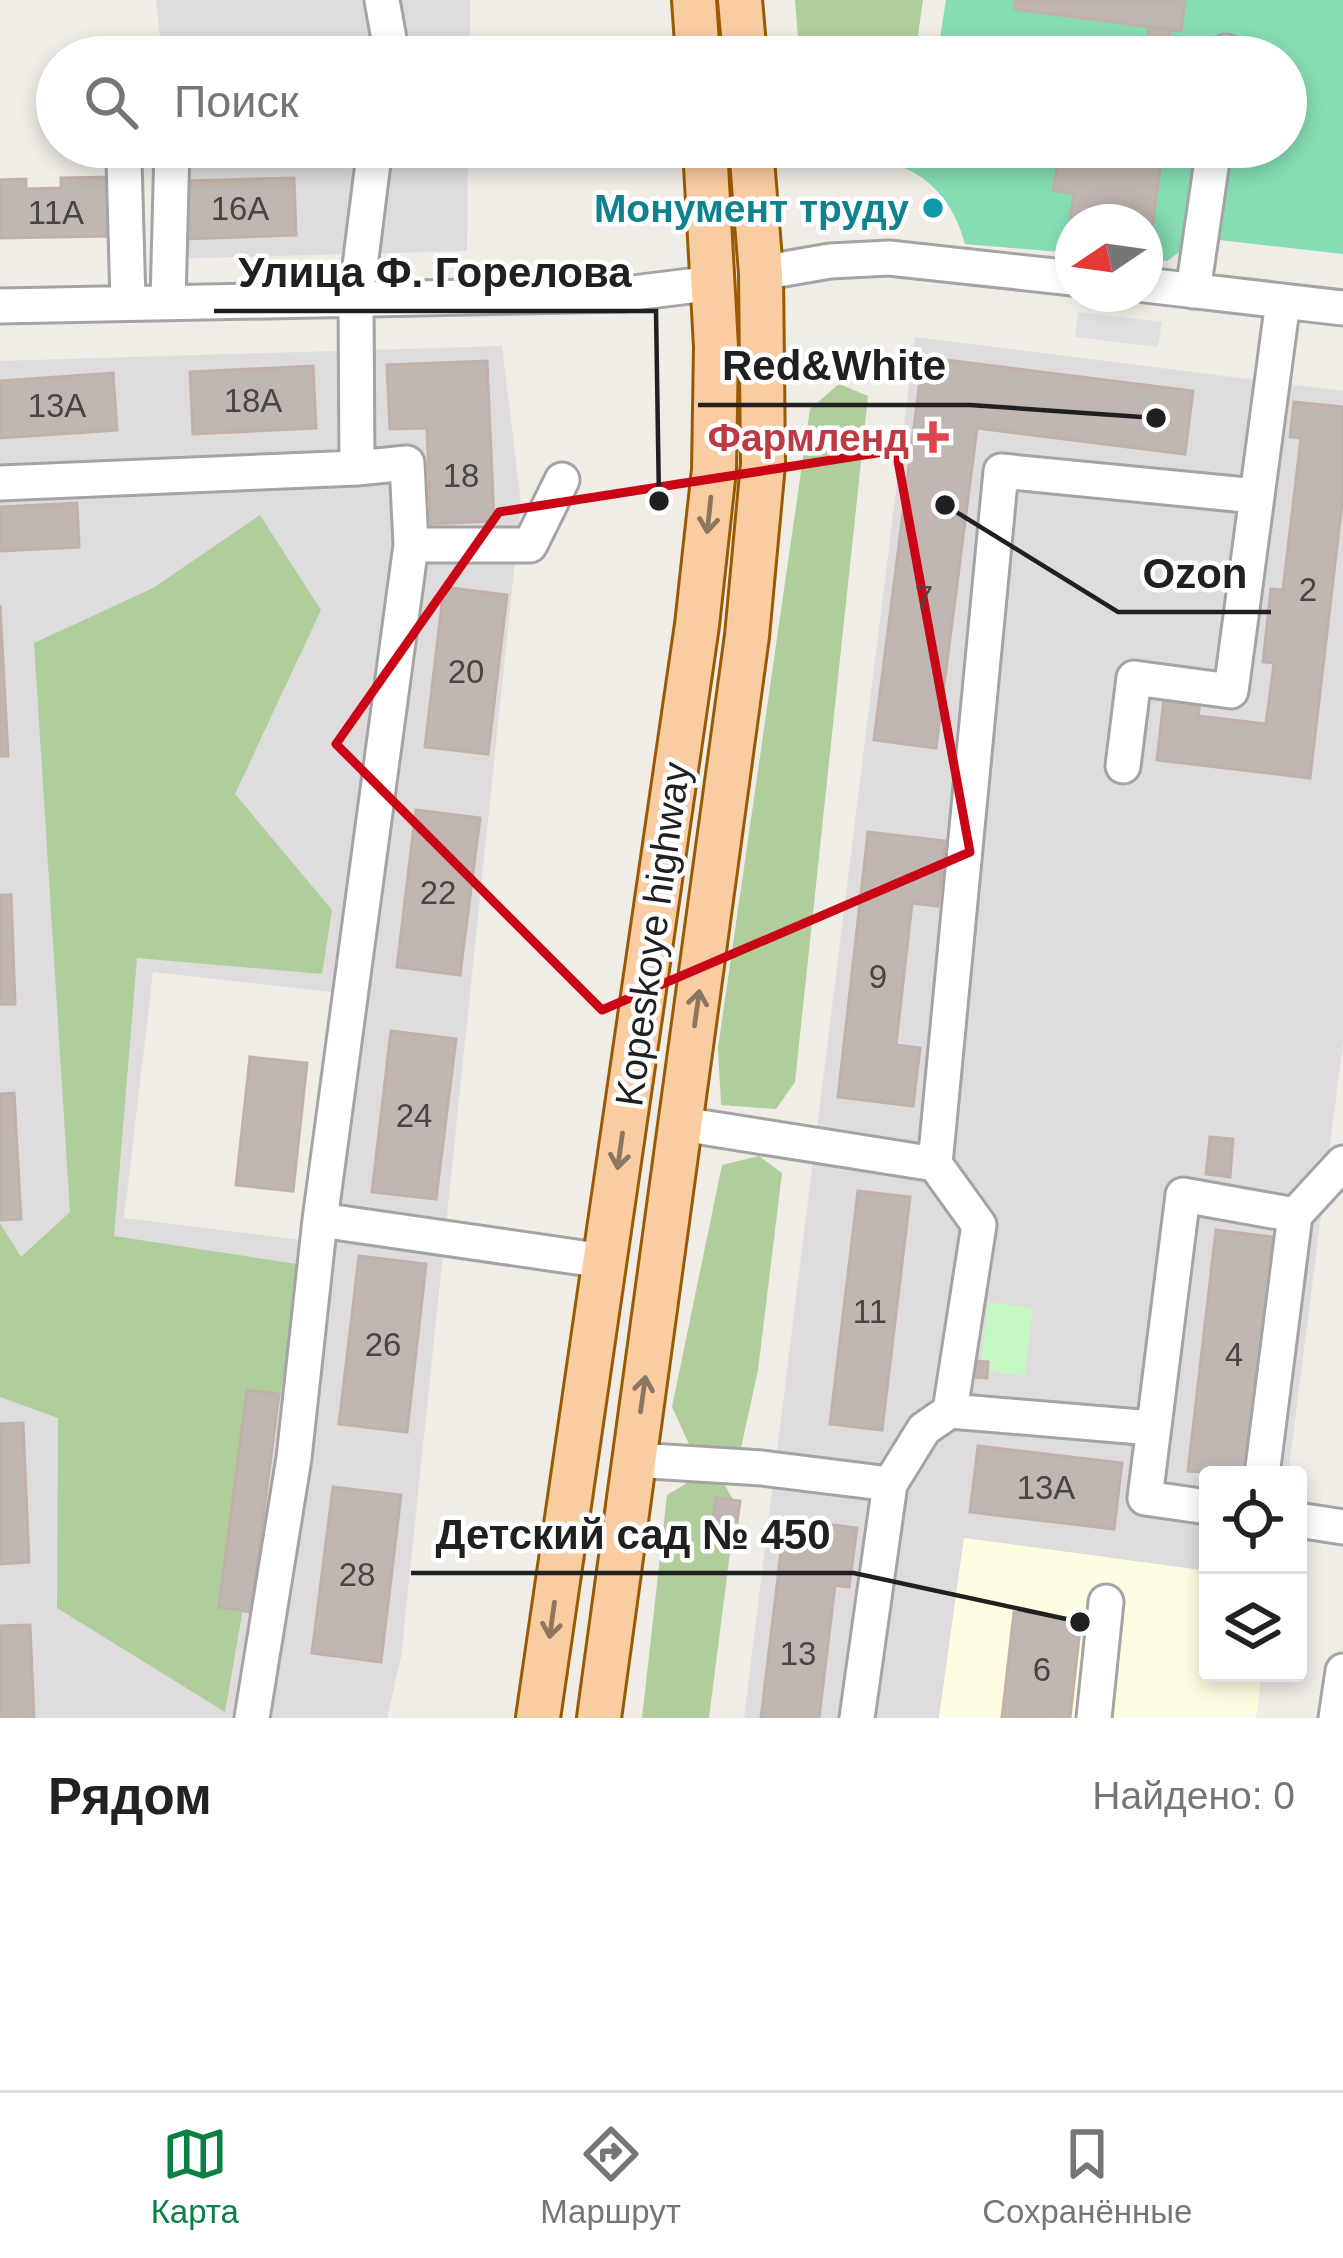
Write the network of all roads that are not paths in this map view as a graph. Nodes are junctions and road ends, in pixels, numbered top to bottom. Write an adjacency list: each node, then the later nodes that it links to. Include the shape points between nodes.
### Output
1 (382, 0): 4 (street)
2 (694, 0): 5 (main road)
3 (740, 0): 6 (main road)
4 (388, 36)
5 (697, 36)
6 (743, 36)
7 (124, 168): 21 (street)
8 (171, 168): 20 (street)
9 (372, 168): 18 (street)
10 (706, 168): 15 (main road, Kopeskoye highway)
11 (753, 168): 13 (main road, Kopeskoye highway)
12 (1211, 168): 17 (street)
13 (761, 273): 14 (street, via 890,258); 15 (main road); 30 (main road, Kopeskoye highway, one-way to 13, via 763,464)
14 (1055, 276)
15 (714, 283): 18 (street, via 625,294); 35 (main road, Kopeskoye highway, one-way to 35, via 707,533)
16 (1163, 287): 17 (street)
17 (1193, 291): 19 (street)
18 (356, 298): 20 (street); 24 (street)
19 (1283, 301): 23 (street); 27 (street)
20 (168, 302): 21 (street)
21 (128, 303): 22 (street)
22 (0, 306)
23 (1343, 308)
24 (357, 468): 26 (street); 28 (street, via 407,463)
25 (562, 480): 28 (street, via 530,545)
26 (0, 483)
27 (1256, 496): 29 (street, via 1231,691 1134,679); 32 (street, via 1001,471)
28 (411, 545): 34 (street)
29 (1123, 766)
30 (682, 1124): 32 (street); 38 (main road, Kopeskoye highway, one-way to 30)
31 (1343, 1163): 33 (street)
32 (935, 1164): 36 (street, via 979,1226)
33 (1295, 1215): 37 (street, via 1184,1196); 39 (street)
34 (320, 1220): 35 (street); 47 (street, via 294,1458)
35 (604, 1261): 48 (main road, Kopeskoye highway, one-way to 48)
36 (950, 1411): 37 (street); 40 (street, via 924,1429)
37 (1152, 1428): 41 (street, via 1144,1498)
38 (634, 1460): 40 (street); 49 (main road, Kopeskoye highway)
39 (1263, 1466)
40 (890, 1484): 50 (street)
41 (1199, 1506)
42 (1307, 1521): 43 (street)
43 (1343, 1527)
44 (1106, 1602): 51 (street)
45 (1343, 1671): 46 (street)
46 (1342, 1680): 52 (street)
47 (252, 1718)
48 (538, 1718)
49 (599, 1718)
50 (857, 1718)
51 (1094, 1718)
52 (1336, 1718)

